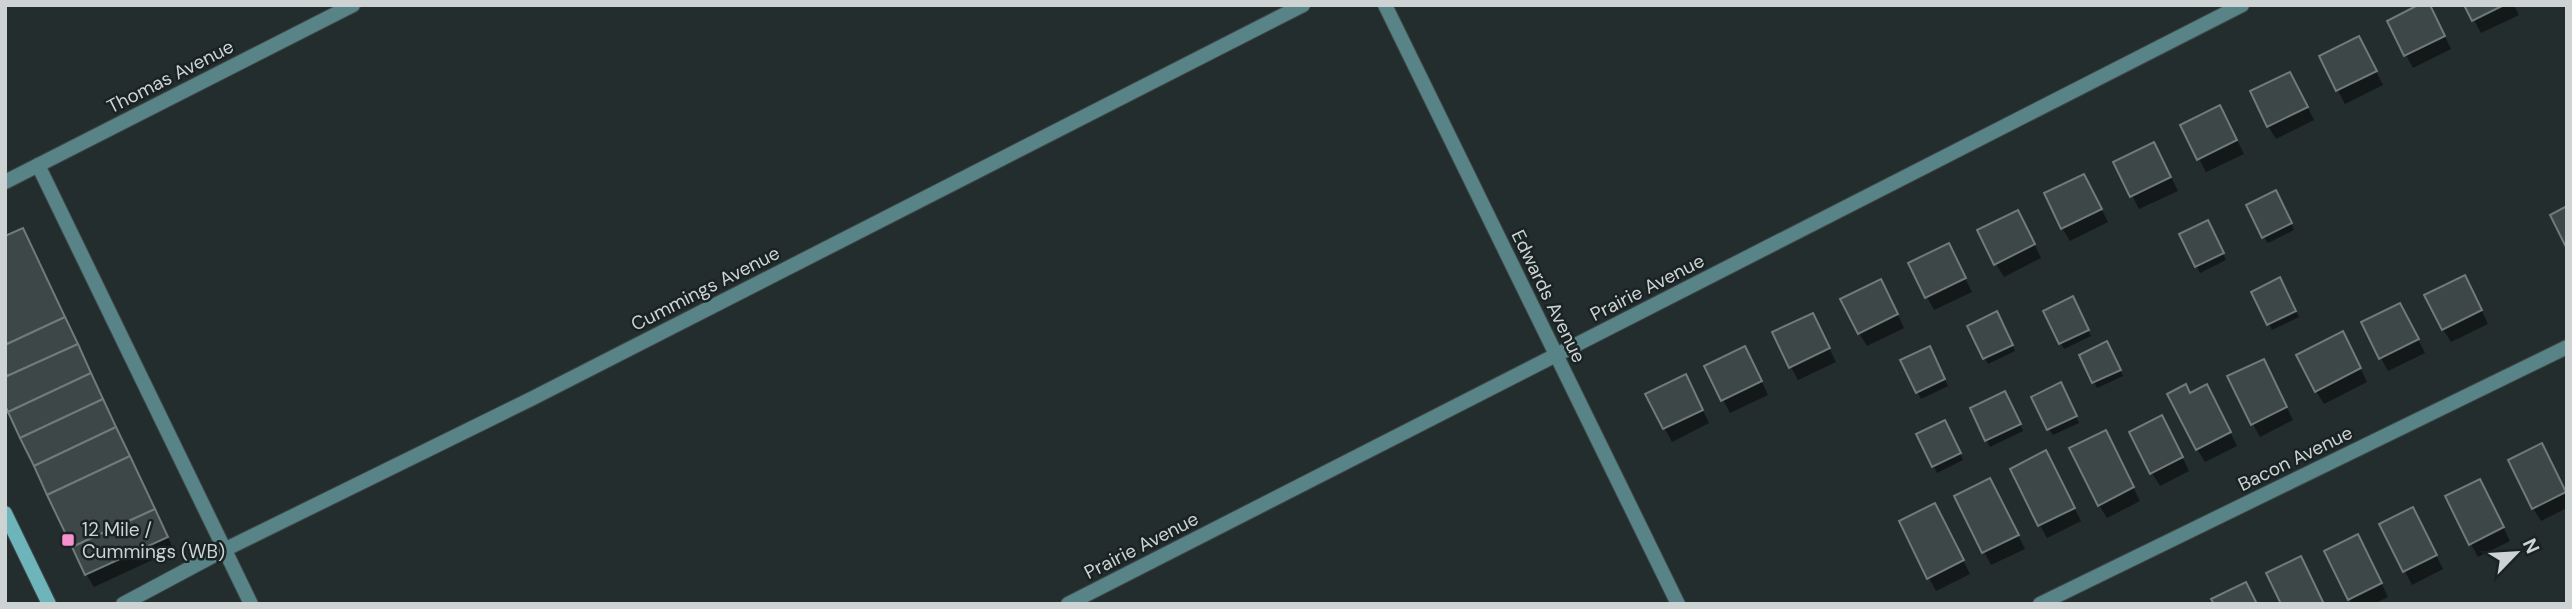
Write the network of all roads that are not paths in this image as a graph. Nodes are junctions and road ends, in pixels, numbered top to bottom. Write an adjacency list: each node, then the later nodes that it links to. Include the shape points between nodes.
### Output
1 (353, 5): 5 (street, Thomas Avenue)
2 (1303, 5): 10 (street, Cummings Avenue)
3 (1385, 5): 8 (street, Edwards Avenue)
4 (2242, 5): 8 (street, Prairie Avenue)
5 (38, 165): 6 (street, Thomas Avenue); 10 (street)
6 (5, 182)
7 (2567, 347): 16 (street, Bacon Avenue)
8 (1557, 354): 14 (street, Prairie Avenue); 15 (street, Edwards Avenue)
9 (5, 513): 11 (main road)
10 (224, 550): 12 (street, Cummings Avenue); 13 (street)
11 (49, 604)
12 (123, 604)
13 (251, 604)
14 (1068, 604)
15 (1678, 604)
16 (2040, 604)

